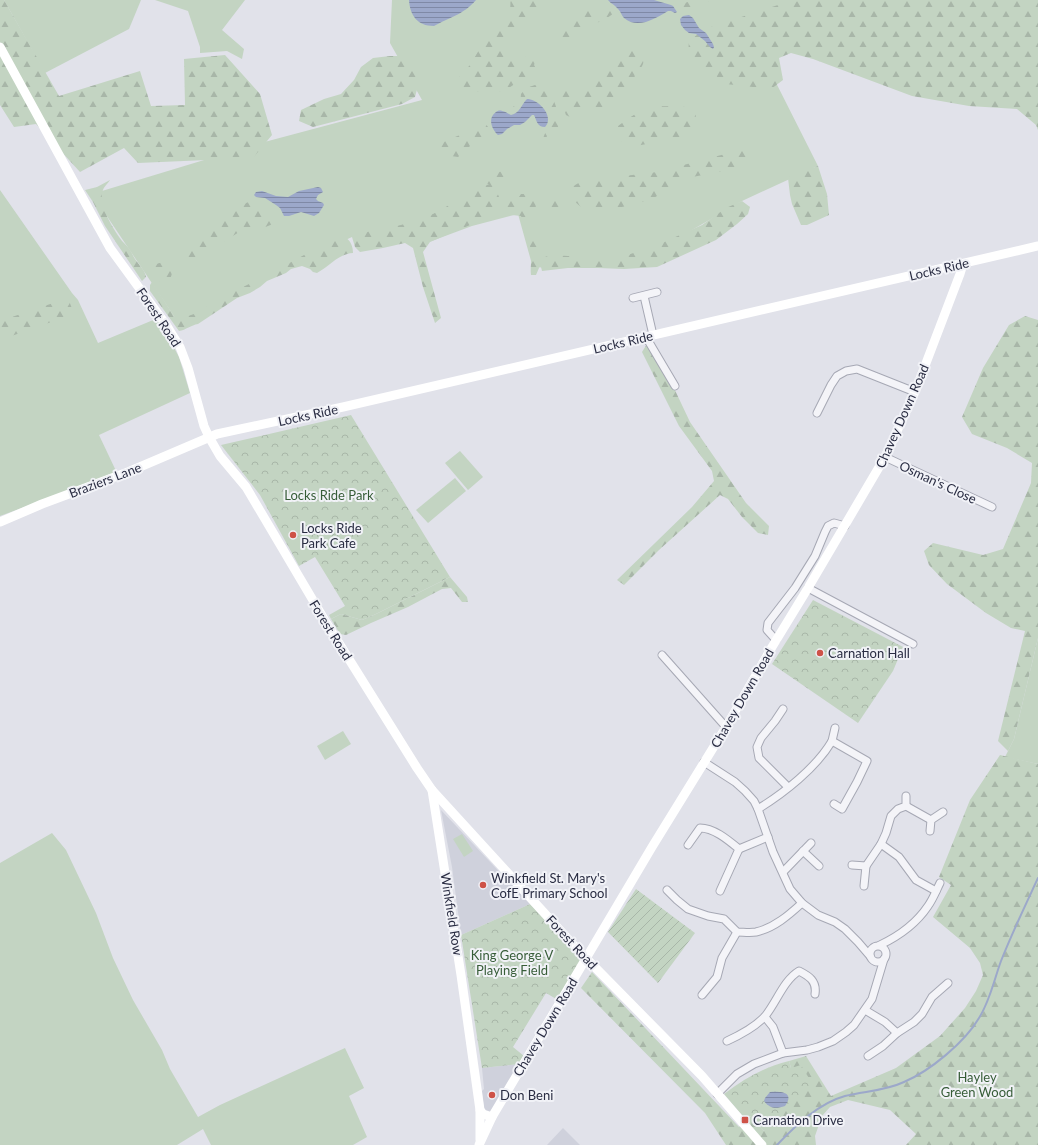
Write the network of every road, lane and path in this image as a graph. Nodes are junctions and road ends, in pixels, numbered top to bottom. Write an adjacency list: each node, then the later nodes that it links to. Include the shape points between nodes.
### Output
1 (0, 47): 11 (main road, Forest Road, via 110,248 180,347)
2 (1038, 246): 3 (main road, Locks Ride)
3 (963, 264): 7 (main road, Locks Ride); 9 (main road, Chavey Down Road)
4 (657, 292): 5 (street)
5 (644, 296): 6 (street); 7 (street)
6 (633, 298)
7 (650, 336): 8 (street); 11 (main road, Locks Ride)
8 (676, 386)
9 (915, 392): 10 (street, via 857,369 846,371 837,376); 12 (main road, Chavey Down Road)
10 (817, 413)
11 (209, 437): 14 (main road, Braziers Lane); 26 (main road, Forest Road, via 220,456 246,487 327,624)
12 (885, 458): 13 (street, Osman's Close); 15 (main road, Chavey Down Road)
13 (992, 507)
14 (0, 522)
15 (845, 526): 16 (main road, Chavey Down Road); 17 (street, via 834,523 828,526 815,556 795,588 768,623 767,630)
16 (808, 588): 17 (main road, Chavey Down Road); 18 (street)
17 (776, 640): 21 (main road, Chavey Down Road)
18 (914, 644)
19 (662, 655): 21 (street)
20 (783, 709): 25 (street, via 757,747 759,758)
21 (726, 727): 24 (main road, Chavey Down Road)
22 (836, 728): 23 (street)
23 (832, 741): 25 (street, via 825,753); 28 (street, via 867,761 842,809)
24 (704, 762): 30 (street, via 740,786); 55 (main road, Chavey Down Road)
25 (788, 787): 30 (street)
26 (432, 790): 55 (main road, Forest Road); 68 (main road, Winkfield Row)
27 (906, 796): 29 (street)
28 (834, 804)
29 (906, 806): 32 (street); 36 (street, via 891,816)
30 (758, 809): 34 (street)
31 (943, 812): 32 (street)
32 (931, 820): 33 (street)
33 (930, 831)
34 (768, 837): 38 (street); 43 (street)
35 (811, 843): 39 (street)
36 (881, 844): 42 (street); 48 (street, via 899,857 916,880)
37 (688, 845): 38 (street, via 700,828 705,828 726,838)
38 (738, 849): 47 (street)
39 (803, 851): 41 (street); 43 (street)
40 (852, 865): 42 (street)
41 (819, 866)
42 (866, 866): 45 (street)
43 (783, 872): 49 (street, via 790,889)
44 (940, 883): 48 (street)
45 (864, 886)
46 (668, 890): 50 (street, via 688,909 724,919)
47 (720, 891)
48 (936, 891): 51 (street, via 916,921)
49 (802, 903): 50 (street, via 791,914 767,929); 52 (street, via 846,929)
50 (737, 932): 60 (street, via 722,958 717,977)
51 (896, 937): 53 (street); 54 (street)
52 (858, 942): 53 (street, via 869,947); 56 (street)
53 (878, 945): 54 (street, via 884,948); 56 (street, via 871,950)
54 (885, 955): 56 (street, via 879,962); 57 (street)
55 (586, 958): 67 (main road, Forest Road); 69 (main road, Chavey Down Road)
56 (872, 959): 57 (street)
57 (878, 979): 61 (street, via 872,999)
58 (948, 983): 63 (street, via 932,997 914,1022)
59 (815, 994): 62 (street, via 816,989 810,977 799,971 786,983)
60 (702, 995)
61 (865, 1010): 63 (street); 65 (street, via 854,1024 833,1041 807,1050)
62 (765, 1016): 64 (street, via 744,1033); 65 (street, via 773,1027)
63 (897, 1033): 66 (street)
64 (727, 1041)
65 (783, 1053): 67 (street, via 754,1064 737,1074)
66 (868, 1056)
67 (717, 1094): 71 (main road, Forest Road)
68 (480, 1110): 69 (main road); 70 (main road, Winkfield Row)
69 (492, 1117): 70 (main road, Winkfield Row)
70 (480, 1143)
71 (762, 1145)

